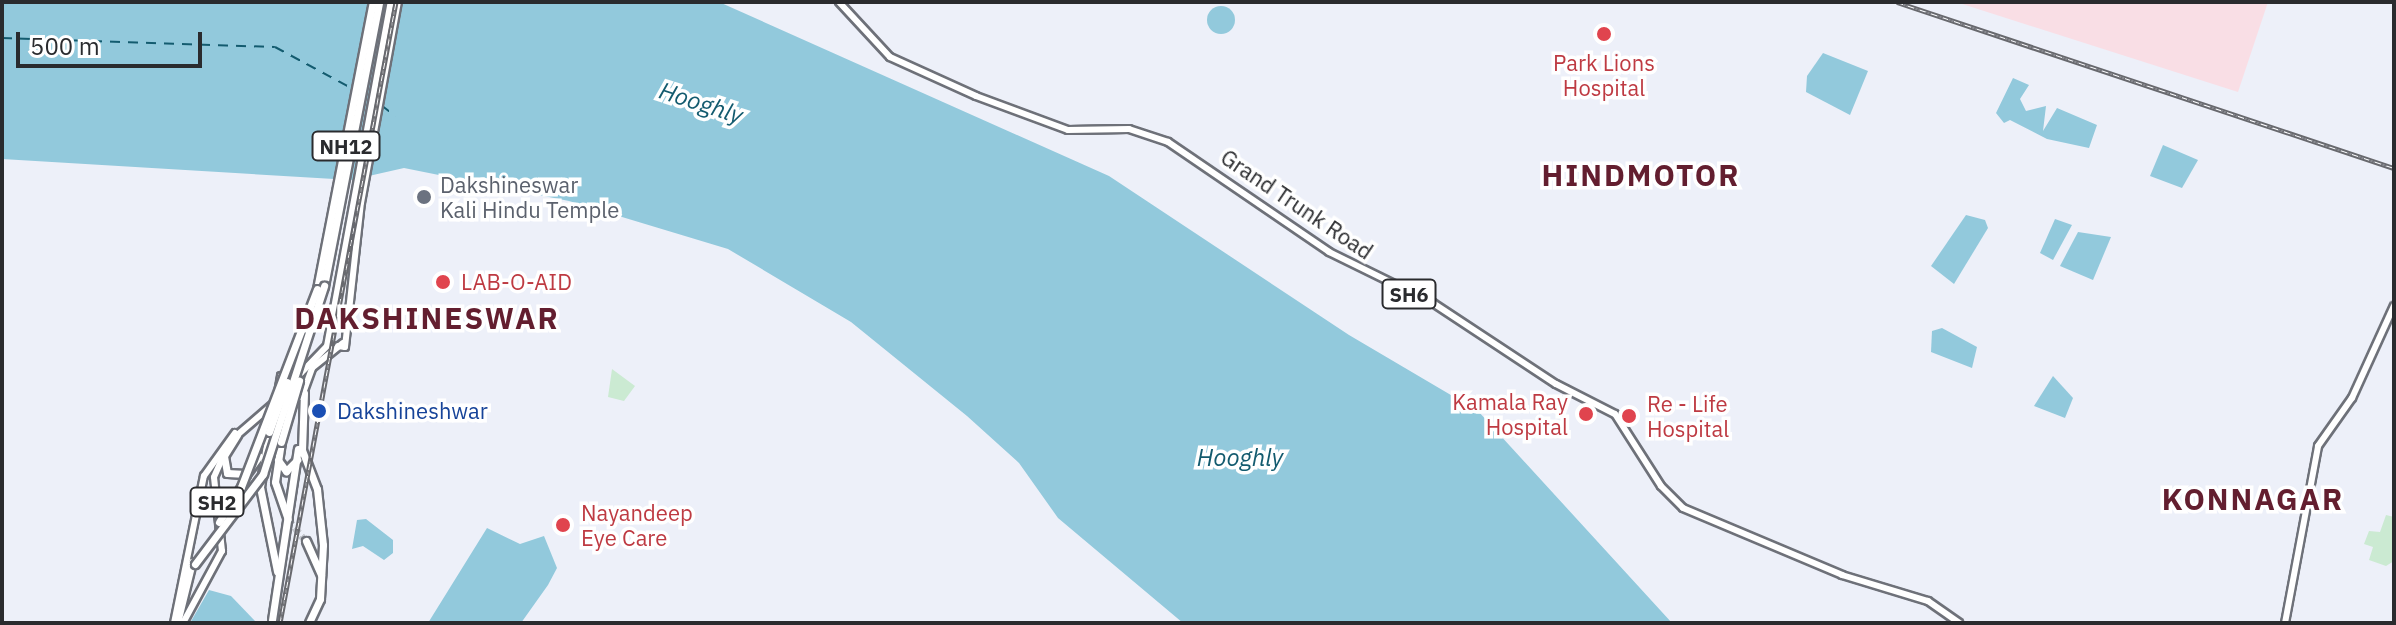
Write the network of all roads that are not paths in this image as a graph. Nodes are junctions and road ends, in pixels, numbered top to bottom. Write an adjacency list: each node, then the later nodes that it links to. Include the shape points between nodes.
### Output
1 (376, 2): 6 (highway, NH12)
2 (391, 2): 5 (main road, SH2)
3 (398, 2): 5 (main road, SH2)
4 (839, 2): 24 (main road, Grand Trunk Road / SH6, via 890,57 976,96 1073,131 1129,129 1174,145 1329,252 1433,303 1556,384 1615,414 1661,486 1683,508 1835,572 1928,601)
5 (357, 202): 8 (main road, SH2); 8 (main road, SH2, via 340,344)
6 (321, 288): 13 (highway, NH12, bridge); 15 (highway, NH12, bridge); 19 (highway, bridge, via 241,487); 19 (highway, bridge, via 263,474)
7 (2394, 306): 25 (main road, via 2352,398 2318,446)
8 (326, 353): 9 (main road, SH2); 10 (main road, SH2)
9 (297, 374): 10 (main road); 11 (main road, SH2, via 281,376)
10 (304, 390): 12 (main road, SH2); 20 (highway, via 301,445 321,513)
11 (280, 396): 12 (main road); 14 (main road, SH2); 22 (main road, SH2, via 209,463)
12 (294, 401): 16 (highway)
13 (269, 432): 14 (highway, via 251,470 236,477 223,461); 21 (highway, NH12, via 260,478 277,554)
14 (237, 435): 22 (main road, SH2, via 215,471 221,557)
15 (281, 442): 16 (highway, via 283,470 294,468); 17 (highway, NH12, via 275,482)
16 (298, 451): 21 (highway)
17 (288, 519)
18 (306, 541): 20 (highway)
19 (193, 563): 22 (highway)
20 (322, 585): 23 (highway)
21 (272, 622)
22 (179, 623)
23 (309, 623)
24 (1959, 623)
25 (2285, 623)

